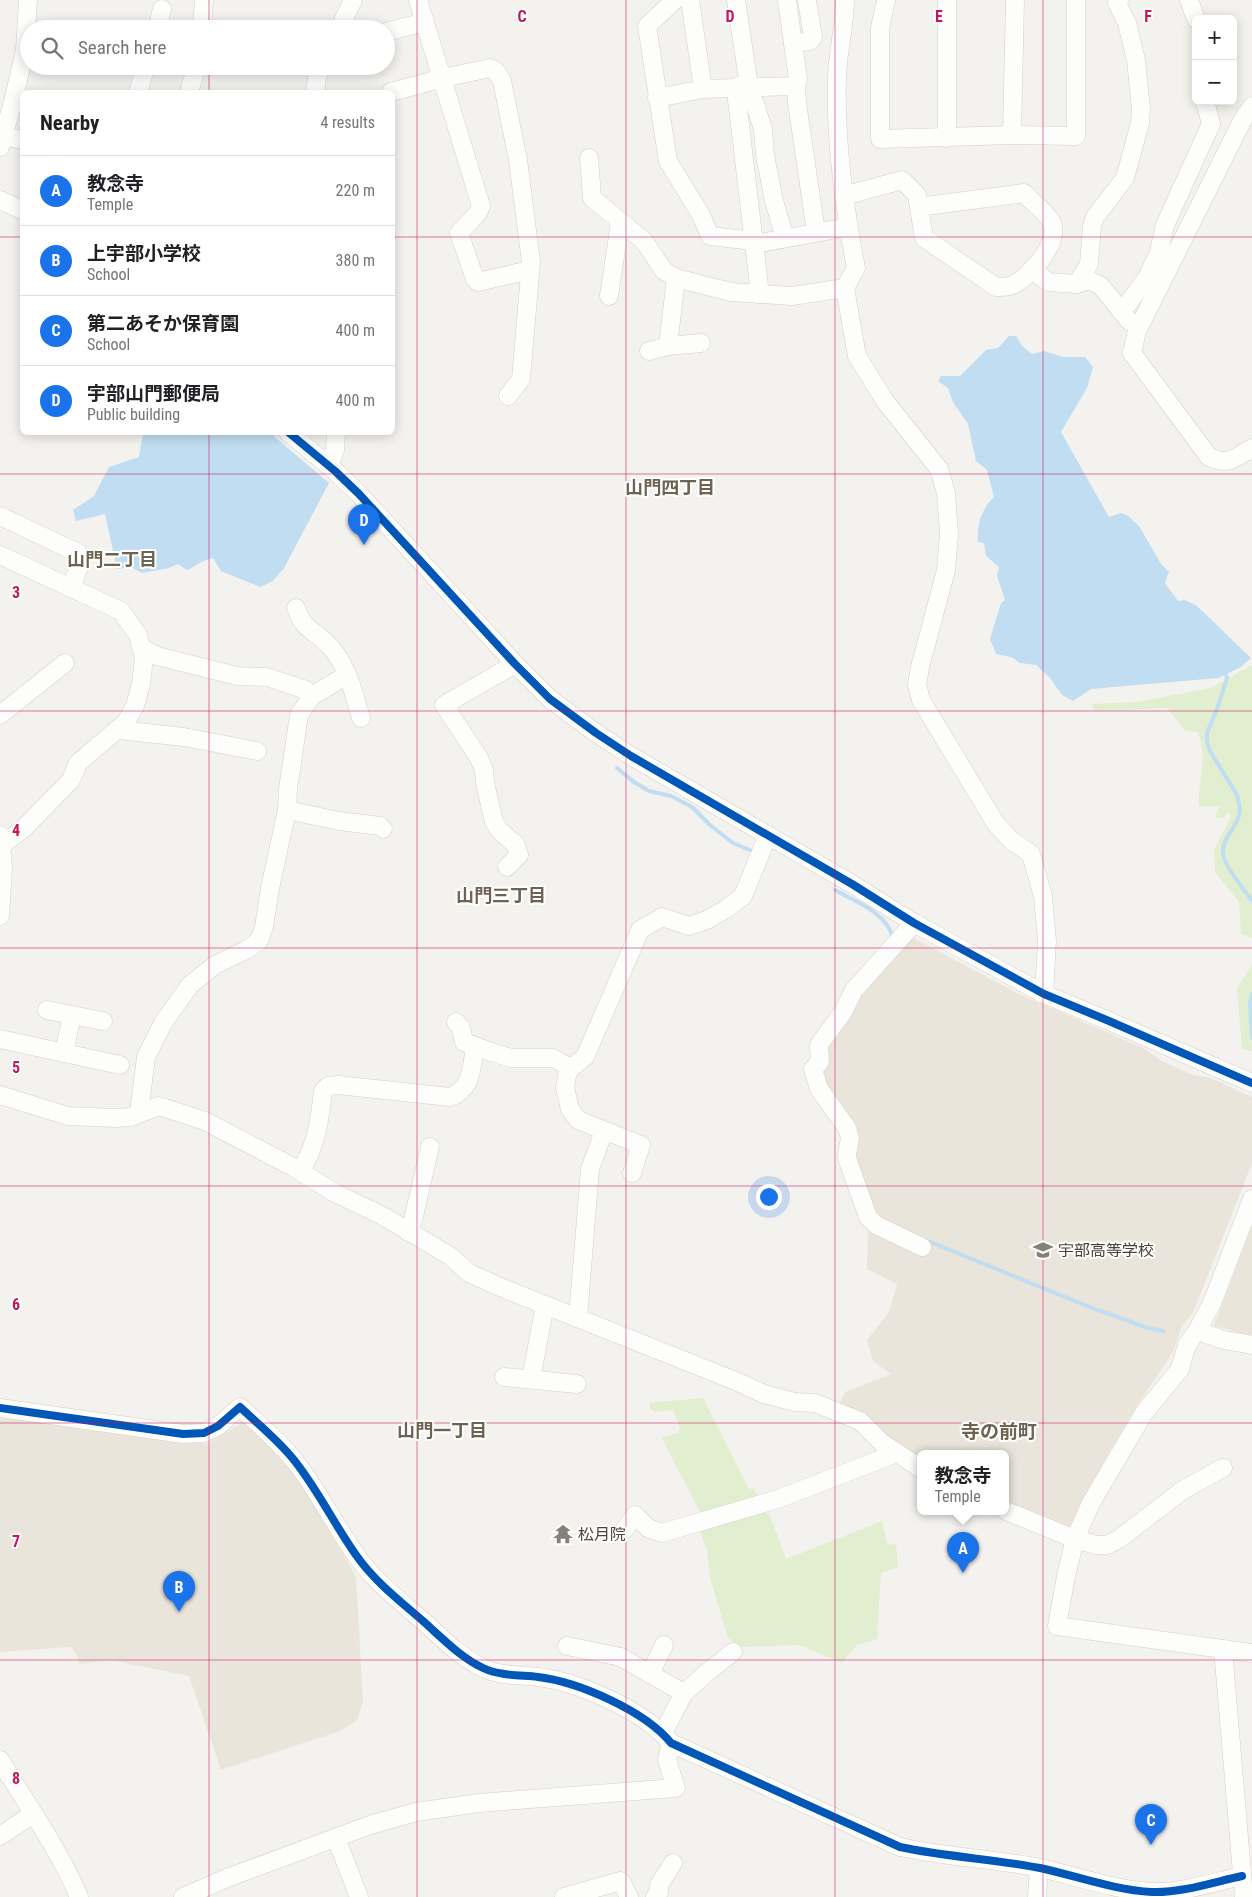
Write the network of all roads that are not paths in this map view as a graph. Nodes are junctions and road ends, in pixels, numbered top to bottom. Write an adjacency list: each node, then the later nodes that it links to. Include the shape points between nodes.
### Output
1 (28, 0): 19 (street)
2 (204, 0): 21 (street)
3 (353, 0): 22 (street)
4 (418, 0): 23 (street)
5 (675, 0): 38 (street, via 647,26)
6 (690, 0): 33 (street)
7 (736, 0): 31 (street)
8 (786, 0): 25 (street)
9 (807, 0): 25 (street, via 813,37 810,41)
10 (845, 0): 46 (street, via 836,116)
11 (886, 0): 42 (street, via 880,28 880,139)
12 (947, 0): 42 (street)
13 (1015, 0): 41 (street)
14 (1076, 0): 41 (street, via 1076,136)
15 (1119, 0): 58 (street, via 1117,3 1127,23 1136,60 1140,123 1125,178 1095,217 1088,264)
16 (1189, 0): 18 (street)
17 (162, 9): 20 (street)
18 (1195, 15)
19 (27, 20)
20 (159, 20)
21 (203, 20)
22 (343, 20)
23 (425, 22): 24 (street); 30 (street)
24 (395, 30)
25 (793, 44): 32 (street)
26 (20, 70): 44 (street)
27 (143, 75): 34 (street)
28 (194, 75): 35 (street)
29 (318, 75): 36 (street)
30 (443, 78): 37 (street); 56 (street, via 490,68 502,81 518,160); 56 (street, via 480,206 478,213 459,233 475,279 478,282)
31 (744, 86): 32 (street); 33 (street); 53 (street, via 763,129 774,201); 54 (street, via 737,100)
32 (796, 86): 52 (street)
33 (703, 89): 38 (street)
34 (139, 90)
35 (190, 90)
36 (315, 90)
37 (395, 91)
38 (657, 98): 54 (street, via 668,161 710,236)
39 (1206, 105): 62 (street, via 1210,124 1165,224 1159,252 1148,276)
40 (1252, 106): 63 (street)
41 (1012, 135): 42 (street)
42 (947, 138)
43 (20, 140): 44 (street)
44 (2, 142)
45 (589, 158): 50 (street, via 592,198)
46 (844, 196): 48 (street, via 902,180 917,195); 51 (street)
47 (0, 200): 49 (street)
48 (919, 207): 55 (street, via 924,238 996,287 1014,284); 55 (street, via 1024,193 1051,222 1053,233 1049,248)
49 (20, 209)
50 (620, 223): 57 (street, via 644,241 664,271); 61 (street)
51 (848, 227): 52 (street); 59 (street, via 856,268)
52 (816, 232): 53 (street)
53 (785, 238): 54 (street)
54 (755, 243): 60 (street)
55 (1032, 269): 58 (street, via 1048,282)
56 (530, 270): 67 (street, via 521,379)
57 (676, 278): 60 (street, via 731,292); 65 (street)
58 (1076, 284): 62 (street, via 1089,280 1101,286)
59 (845, 288): 60 (street, via 792,296); 92 (street, via 858,356 885,401 939,469 946,493 949,534 946,570 917,686 921,700 996,824 1031,854 1043,896 1047,941)
60 (760, 294)
61 (609, 296)
62 (1122, 312): 63 (street)
63 (1137, 332): 70 (street, via 1132,353 1209,457 1228,462)
64 (701, 343): 65 (street)
65 (668, 346): 66 (street)
66 (649, 351)
67 (508, 396)
68 (336, 435): 71 (street)
69 (296, 436): 71 (street)
70 (1252, 448)
71 (329, 466): 78 (street, via 359,494)
72 (0, 516): 74 (street, via 78,553 81,561)
73 (0, 555): 74 (street)
74 (71, 588): 76 (street, via 121,611 138,635)
75 (296, 608): 79 (street, via 301,621 333,650)
76 (142, 648): 80 (street, via 157,656 237,676 267,677 306,690); 83 (street, via 141,684 135,706)
77 (65, 663): 81 (street)
78 (515, 664): 87 (street, via 550,699 596,733); 89 (street, via 444,705 479,758 494,822 516,845 519,855)
79 (347, 674): 80 (street); 82 (street)
80 (312, 696): 85 (street, via 299,715)
81 (0, 715)
82 (361, 718)
83 (118, 730): 84 (street, via 184,737); 88 (street, via 78,763 71,780 24,828)
84 (257, 751)
85 (287, 810): 86 (street, via 380,826); 104 (street, via 259,941 215,965 190,985 163,1023 146,1057)
86 (382, 829)
87 (768, 835): 91 (street); 101 (street, via 743,896 726,909 689,926 662,917 640,930 585,1058)
88 (1, 840): 90 (street)
89 (507, 867)
90 (0, 916)
91 (914, 923): 92 (street); 111 (street, via 851,995 821,1042 821,1057 815,1067 819,1089 847,1128 850,1138 848,1161 868,1216 876,1224)
92 (1044, 994): 102 (street)
93 (46, 1010): 94 (street)
94 (72, 1015): 95 (street); 99 (street)
95 (103, 1021)
96 (456, 1022): 98 (street, via 464,1042)
97 (0, 1039): 99 (street)
98 (475, 1046): 101 (street, via 512,1058 553,1058); 107 (street, via 468,1081 458,1094 450,1097 328,1086 323,1092 312,1150)
99 (64, 1053): 100 (street)
100 (120, 1065)
101 (571, 1068): 105 (street, via 565,1088 570,1109 578,1120)
102 (1252, 1083)
103 (0, 1095): 104 (street, via 68,1116 116,1118)
104 (139, 1113): 107 (street, via 159,1106 204,1121)
105 (604, 1131): 108 (street, via 641,1145); 113 (street, via 590,1169)
106 (430, 1147): 110 (street)
107 (300, 1171): 110 (street, via 335,1194)
108 (632, 1172)
109 (1252, 1199): 114 (street)
110 (408, 1232): 112 (street, via 450,1256 469,1273)
111 (922, 1247)
112 (545, 1305): 113 (street); 117 (street)
113 (578, 1318): 120 (street, via 764,1394 815,1403 860,1421)
114 (1198, 1331): 115 (street); 125 (street, via 1187,1345 1180,1369 1144,1412 1107,1474)
115 (1252, 1345)
116 (504, 1377): 117 (street)
117 (530, 1379): 118 (street)
118 (577, 1384)
119 (0, 1408): 133 (street, via 183,1434 204,1433 218,1426 240,1407 293,1458 356,1555 380,1584 455,1649 483,1668 507,1675 565,1682 592,1692 647,1720)
120 (897, 1453): 121 (street); 124 (street, via 778,1499 662,1533 648,1528 635,1515)
121 (917, 1466)
122 (1223, 1468): 125 (street, via 1183,1490 1107,1545)
123 (1009, 1512): 125 (street)
124 (625, 1530)
125 (1075, 1539): 128 (street, via 1057,1626)
126 (664, 1645): 131 (street)
127 (567, 1646): 131 (street, via 621,1658)
128 (1223, 1649): 130 (street); 140 (street)
129 (733, 1652): 132 (street)
130 (1252, 1653)
131 (650, 1674): 132 (street)
132 (684, 1694): 133 (street)
133 (667, 1738): 137 (street, via 667,1760 676,1788 452,1806 416,1812); 139 (street, via 900,1847)
134 (0, 1760): 135 (street)
135 (33, 1814): 136 (street); 141 (street)
136 (0, 1836)
137 (336, 1838): 142 (street); 143 (street)
138 (673, 1863): 146 (street)
139 (1039, 1868): 140 (street, via 1153,1892); 147 (street)
140 (1245, 1890)
141 (79, 1897)
142 (183, 1897)
143 (359, 1897)
144 (564, 1897): 145 (street, via 621,1881)
145 (629, 1897)
146 (655, 1897)
147 (1037, 1897)

